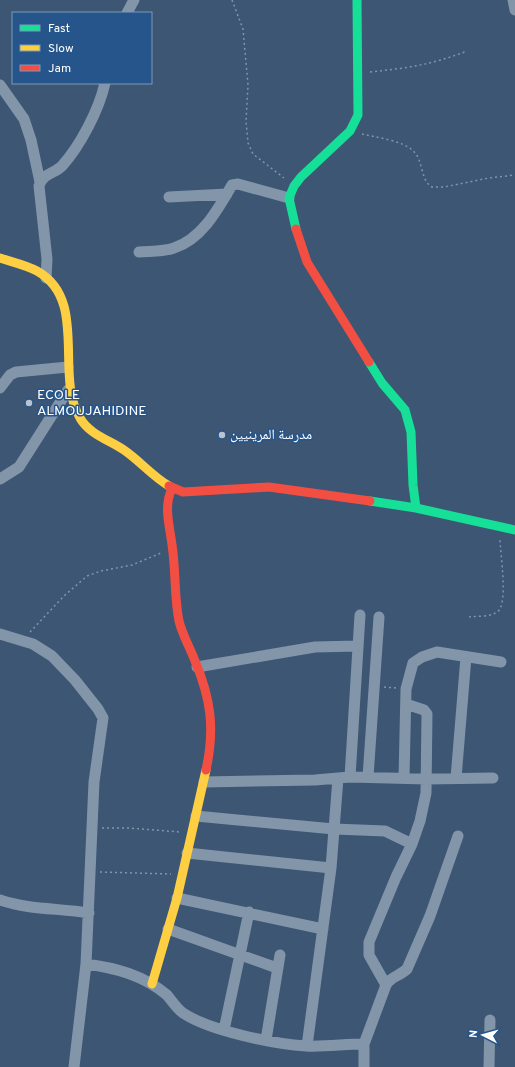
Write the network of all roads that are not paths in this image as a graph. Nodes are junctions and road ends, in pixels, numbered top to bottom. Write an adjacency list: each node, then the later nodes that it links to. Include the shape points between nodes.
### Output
1 (134, 0): 5 (street)
2 (357, 0): 11 (street, via 358,115 350,131 294,186)
3 (513, 0): 4 (street)
4 (515, 10)
5 (128, 12)
6 (104, 84): 8 (street, via 95,112 77,146 61,167 47,174)
7 (0, 85): 8 (street, via 24,119)
8 (40, 182): 14 (street, via 48,258)
9 (227, 194): 10 (street); 11 (street, via 232,185 238,184); 12 (street, via 218,210 185,244 172,249)
10 (169, 197)
11 (290, 198): 20 (street, via 297,235 306,262 382,383 405,410 411,432)
12 (139, 252)
13 (0, 258): 14 (street, via 35,271)
14 (46, 278): 15 (street, via 57,290 66,314 69,338)
15 (68, 367): 16 (street, via 16,372 10,375); 17 (street)
16 (0, 388)
17 (68, 390): 18 (street, via 19,467); 19 (street, via 77,415 87,427 127,452)
18 (0, 479)
19 (172, 489): 20 (street, via 183,492 268,486); 28 (street, via 167,507 179,622)
20 (416, 508): 21 (street)
21 (515, 530)
22 (360, 615): 25 (street)
23 (380, 617): 31 (street)
24 (0, 634): 47 (street, via 39,647 52,656 75,680 102,715 94,782)
25 (358, 646): 28 (street, via 315,647); 30 (street)
26 (466, 658): 27 (street); 29 (street, via 437,652 422,657 412,666 406,689); 34 (street)
27 (501, 662)
28 (197, 667): 37 (street, via 209,699 212,722)
29 (406, 704): 33 (street); 36 (street, via 424,710 427,714)
30 (350, 777): 31 (street); 32 (street)
31 (368, 777): 33 (street)
32 (338, 778): 37 (street); 39 (street)
33 (404, 778): 36 (street)
34 (456, 778): 35 (street); 36 (street)
35 (493, 778)
36 (426, 779): 41 (street, via 425,801)
37 (204, 782): 38 (street)
38 (196, 816): 39 (street); 42 (street)
39 (334, 829): 41 (street, via 385,831); 43 (street)
40 (458, 836): 55 (street, via 430,916 407,968 391,978)
41 (412, 844): 55 (street, via 369,942 369,955)
42 (187, 853): 43 (street); 44 (street)
43 (331, 868): 49 (street)
44 (177, 898): 46 (street); 48 (street)
45 (0, 900): 47 (street, via 32,908)
46 (249, 912): 49 (street); 50 (street)
47 (89, 913): 52 (street)
48 (168, 929): 50 (street); 54 (street)
49 (323, 929): 60 (street)
50 (239, 955): 53 (street); 57 (street)
51 (280, 955): 53 (street)
52 (86, 964): 54 (street, via 118,969); 61 (street)
53 (277, 968): 58 (street)
54 (152, 984): 57 (street, via 183,1013)
55 (386, 985): 59 (street)
56 (490, 1020): 63 (street)
57 (224, 1030): 58 (street)
58 (266, 1040): 60 (street)
59 (364, 1044): 60 (street); 62 (street)
60 (307, 1046)
61 (74, 1067)
62 (364, 1067)
63 (489, 1067)

